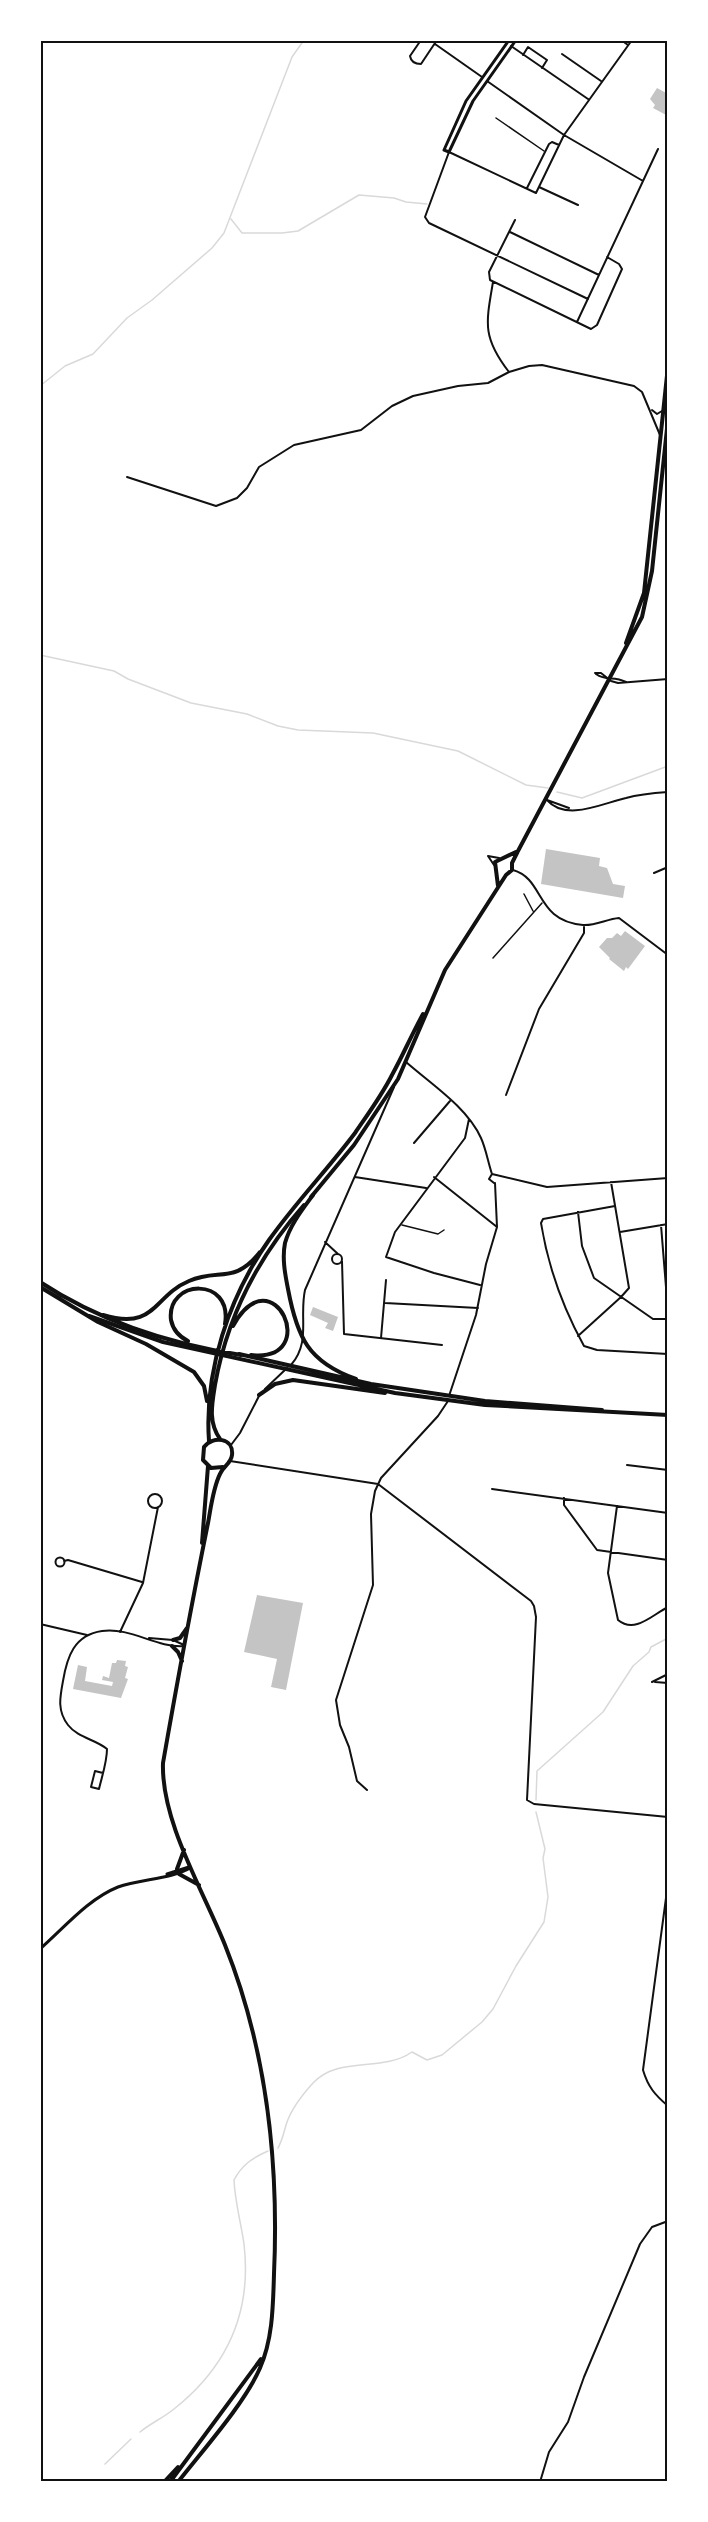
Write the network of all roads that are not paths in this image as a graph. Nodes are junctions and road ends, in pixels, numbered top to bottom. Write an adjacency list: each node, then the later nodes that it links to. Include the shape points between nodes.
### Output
1 (421, 40): 6 (street, via 410,56 417,64 421,64)
2 (509, 40): 12 (street)
3 (516, 40): 8 (street)
4 (621, 40): 7 (street)
5 (632, 40): 7 (street)
6 (436, 42): 12 (street)
7 (628, 45): 14 (street)
8 (511, 46): 10 (street); 13 (street)
9 (562, 54): 14 (street)
10 (523, 55): 11 (street); 11 (street, via 528,47 547,60)
11 (542, 68): 15 (street)
12 (482, 77): 13 (street); 20 (street, via 453,125 444,150)
13 (487, 81): 17 (street); 20 (street, via 463,118)
14 (602, 81): 15 (street)
15 (588, 100): 17 (street)
16 (496, 118): 21 (lane)
17 (564, 135): 18 (street); 22 (street)
18 (559, 145): 21 (street, via 552,142); 23 (street)
19 (658, 149): 22 (street)
20 (449, 152): 24 (street); 28 (street, via 425,220)
21 (545, 152): 24 (street)
22 (643, 181): 29 (street)
23 (539, 187): 24 (street, via 536,193); 25 (street)
24 (527, 189)
25 (578, 205)
26 (515, 220): 27 (street)
27 (508, 232): 28 (street); 30 (street)
28 (497, 255): 31 (street, via 488,275); 32 (street)
29 (607, 258): 30 (street); 33 (street, via 622,269 597,326 591,329)
30 (599, 275): 32 (street)
31 (493, 282): 33 (street); 35 (street, via 486,322 488,335)
32 (588, 299): 33 (street)
33 (577, 322)
34 (668, 366): 37 (main road)
35 (508, 372): 36 (street, via 542,365 634,386 642,392); 42 (street, via 488,383 413,396 392,406 361,430 287,448 259,466 246,488 227,503 210,506)
36 (650, 409): 38 (street); 39 (street)
37 (664, 409): 38 (street); 41 (main road)
38 (657, 414): 39 (street)
39 (653, 417): 41 (street)
40 (668, 419): 43 (main road, via 648,599)
41 (662, 438): 43 (main road, via 644,592)
42 (128, 477)
43 (626, 645): 44 (main road)
44 (609, 679): 45 (street); 47 (main road)
45 (668, 679)
46 (668, 792): 47 (street, via 572,810 558,809)
47 (546, 800): 48 (main road)
48 (518, 850): 49 (main road); 50 (main road)
49 (501, 858): 50 (main road); 52 (main road); 52 (street, via 488,856)
50 (512, 863): 53 (main road)
51 (668, 867): 54 (street)
52 (494, 868): 55 (main road, via 498,874); 56 (main road)
53 (512, 870): 55 (main road); 58 (street, via 529,879)
54 (654, 873)
55 (506, 875): 56 (main road)
56 (498, 887): 63 (main road, via 450,959)
57 (524, 894): 59 (lane)
58 (542, 903): 59 (lane); 60 (street, via 550,912)
59 (533, 911): 62 (lane)
60 (584, 926): 61 (street, via 619,918); 66 (street, via 584,933 536,1016)
61 (668, 955)
62 (493, 958)
63 (427, 1009): 64 (main road); 87 (main road, via 371,1109)
64 (406, 1062): 65 (main road); 67 (street)
65 (398, 1079): 71 (street); 78 (main road, via 354,1145)
66 (506, 1095)
67 (450, 1101): 68 (street); 69 (street)
68 (469, 1119): 70 (street, via 481,1137); 72 (street, via 465,1138)
69 (414, 1143)
70 (492, 1174): 73 (street); 76 (street, via 489,1179)
71 (354, 1176): 77 (street); 88 (street)
72 (434, 1177): 77 (street); 84 (street)
73 (499, 1177): 75 (street, via 547,1187); 76 (street)
74 (668, 1178): 75 (street)
75 (611, 1182): 79 (street)
76 (495, 1183): 84 (street)
77 (426, 1188): 82 (street)
78 (313, 1195): 103 (main road, via 281,1232 258,1268); 110 (main road, via 294,1221 285,1245 284,1264 298,1330 316,1355 337,1371)
79 (615, 1206): 80 (street); 86 (street)
80 (578, 1212): 96 (street, via 582,1246 592,1274); 102 (street, via 545,1218 541,1223 550,1266)
81 (668, 1224): 83 (street)
82 (401, 1225): 85 (lane, via 438,1234); 94 (street, via 386,1257)
83 (662, 1225): 86 (street); 91 (street)
84 (497, 1227): 94 (street)
85 (444, 1230)
86 (620, 1232): 96 (street, via 629,1284)
87 (269, 1240): 100 (main road, via 239,1271 189,1281 156,1308 138,1317 120,1319); 103 (main road, via 233,1306)
88 (325, 1242): 89 (street); 112 (street, via 305,1290 300,1352)
89 (338, 1254): 90 (street); 90 (street, via 332,1262 338,1265)
90 (342, 1261): 104 (street, via 344,1334)
91 (666, 1264): 99 (street)
92 (386, 1280): 97 (street)
93 (40, 1282): 100 (main road)
94 (482, 1286): 98 (street)
95 (40, 1287): 100 (main road)
96 (621, 1297): 101 (street, via 653,1319); 102 (street)
97 (385, 1303): 98 (street); 104 (street)
98 (478, 1308): 124 (street, via 448,1399 438,1416)
99 (668, 1312)
100 (90, 1313): 106 (main road, via 154,1339); 113 (main road, via 194,1372 204,1386)
101 (668, 1319)
102 (578, 1336): 107 (street, via 584,1346 597,1350)
103 (224, 1337): 106 (main road, via 226,1313 221,1300 204,1288 181,1294 171,1311 173,1327 184,1339); 108 (main road, via 243,1309 254,1302 272,1303 286,1316 288,1337 282,1347 264,1356); 113 (main road); 116 (main road, via 212,1408 214,1429)
104 (381, 1338): 105 (street)
105 (442, 1345)
106 (205, 1349): 108 (main road)
107 (668, 1354)
108 (238, 1356): 109 (main road)
109 (307, 1372): 110 (main road); 111 (main road)
110 (371, 1384): 114 (main road, via 485,1401)
111 (395, 1393): 112 (main road, via 293,1380 275,1384); 114 (main road, via 485,1405)
112 (259, 1395): 118 (street)
113 (208, 1405): 117 (main road)
114 (611, 1412): 115 (main road)
115 (668, 1415)
116 (220, 1439): 117 (main road); 118 (main road)
117 (209, 1441): 121 (main road, via 202,1455)
118 (230, 1446): 119 (main road)
119 (230, 1461): 122 (main road); 124 (street)
120 (627, 1465): 123 (street)
121 (208, 1466): 122 (main road); 133 (main road)
122 (223, 1467): 133 (main road)
123 (668, 1470)
124 (378, 1484): 148 (street, via 372,1505 373,1585 336,1700 357,1781); 149 (street, via 534,1606 526,1800 534,1804)
125 (492, 1489): 126 (street)
126 (564, 1498): 127 (street); 130 (street, via 564,1505 597,1550)
127 (617, 1505): 129 (street); 130 (street)
128 (158, 1507): 128 (street, via 149,1505 151,1494 161,1497); 134 (street)
129 (668, 1512)
130 (611, 1553): 132 (street); 135 (street, via 608,1573 618,1620 635,1625)
131 (64, 1560): 134 (street)
132 (668, 1560)
133 (198, 1571): 137 (main road)
134 (143, 1582): 138 (street)
135 (668, 1607)
136 (40, 1624): 139 (street)
137 (189, 1625): 141 (main road, via 182,1636); 142 (main road)
138 (120, 1632): 139 (street, via 103,1630); 140 (street)
139 (88, 1635): 147 (street, via 68,1657 59,1702 64,1719 73,1730 107,1749)
140 (149, 1638): 141 (street); 143 (street)
141 (173, 1640): 142 (street)
142 (185, 1645): 143 (street); 144 (main road)
143 (172, 1646): 144 (main road)
144 (182, 1662): 150 (main road, via 163,1774 166,1803)
145 (668, 1674): 146 (street, via 652,1682)
146 (668, 1683)
147 (103, 1773): 147 (street, via 95,1771 91,1787 99,1789)
148 (367, 1790)
149 (668, 1817)
150 (184, 1849): 151 (main road); 152 (main road)
151 (192, 1867): 152 (street); 154 (main road)
152 (178, 1872): 154 (main road); 155 (street, via 126,1884 103,1894)
153 (668, 1883): 156 (street, via 643,2070 651,2090)
154 (199, 1885): 158 (main road, via 238,1981 265,2091 276,2210 272,2308)
155 (40, 1949)
156 (668, 2106)
157 (668, 2221): 163 (street, via 652,2227 640,2244)
158 (265, 2350): 159 (main road); 162 (main road, via 261,2367 247,2390)
159 (209, 2430): 160 (main road); 161 (main road)
160 (164, 2481)
161 (170, 2481)
162 (178, 2481)
163 (540, 2481)

